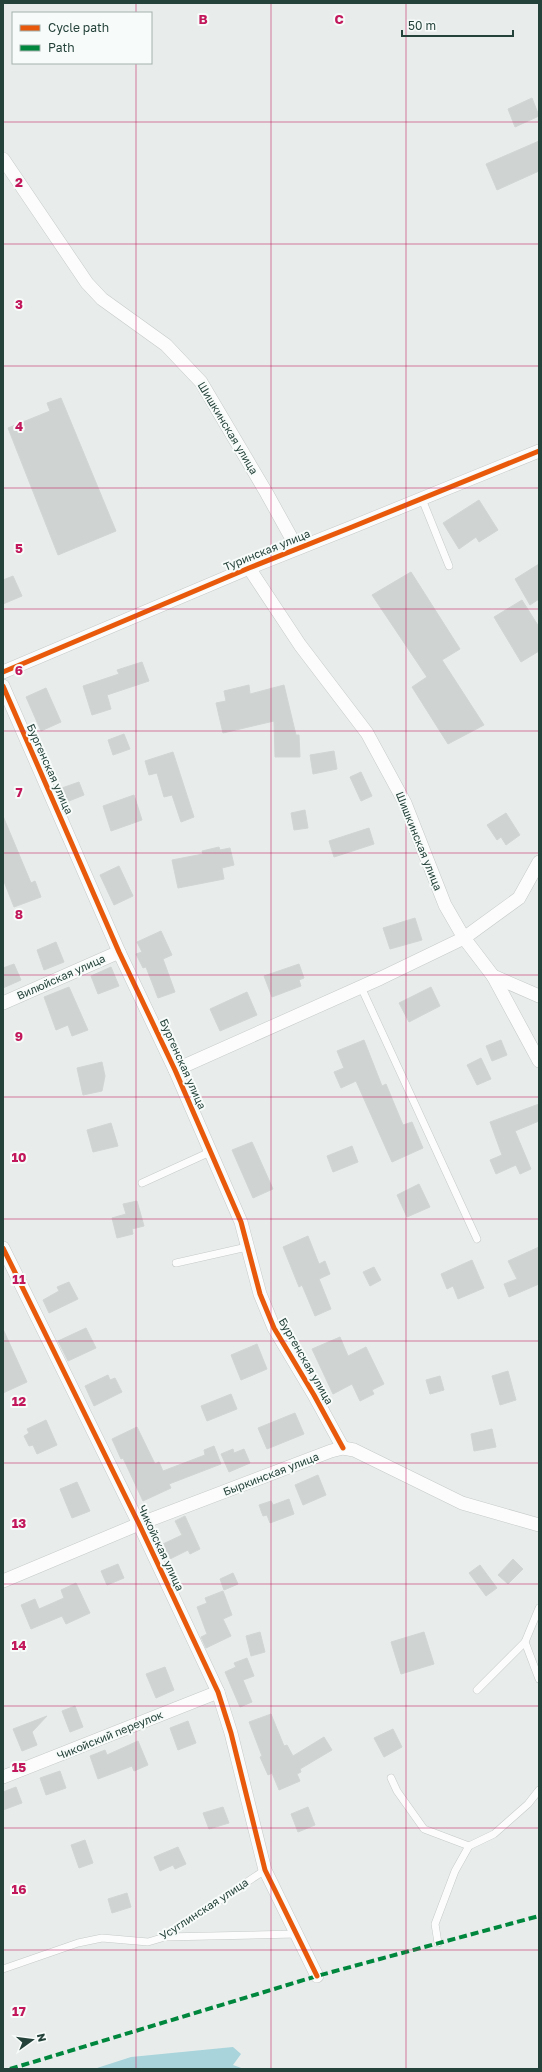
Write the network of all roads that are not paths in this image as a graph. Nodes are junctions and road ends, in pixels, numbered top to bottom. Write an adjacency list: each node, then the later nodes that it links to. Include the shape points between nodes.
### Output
1 (3, 159): 4 (street, Шишкинская улица, via 87,283 102,299 166,345 201,382)
2 (539, 451): 3 (street, Туринская улица)
3 (422, 499): 4 (street, Туринская улица); 5 (lane)
4 (297, 548): 6 (street, Туринская улица)
5 (449, 566)
6 (249, 568): 7 (street, Туринская улица); 10 (street, Шишкинская улица, via 300,645 367,733 405,803 445,905)
7 (3, 672)
8 (3, 686): 11 (street, Бургенская улица)
9 (539, 862): 10 (street, via 519,898)
10 (464, 938): 12 (street, Шишкинская улица); 13 (street)
11 (119, 952): 15 (street, Вилюйская улица); 17 (street, Бургенская улица)
12 (493, 976): 14 (street, Шишкинская улица); 16 (street, Шишкинская улица)
13 (361, 987): 17 (street); 20 (lane)
14 (539, 996)
15 (3, 1003)
16 (539, 1061)
17 (175, 1070): 18 (street, Бургенская улица)
18 (210, 1152): 19 (lane); 21 (street, Бургенская улица, via 241,1222)
19 (142, 1183)
20 (477, 1239)
21 (247, 1247): 23 (lane); 24 (street, Бургенская улица, via 260,1294 274,1328)
22 (3, 1248): 25 (street, Чикойская улица)
23 (176, 1262)
24 (343, 1448): 25 (street, Быркинская улица); 26 (street, via 354,1450 462,1503)
25 (138, 1524): 27 (street, Быркинская улица); 32 (street, Чикойская улица)
26 (539, 1525)
27 (3, 1581)
28 (539, 1608): 29 (lane)
29 (525, 1642): 30 (lane); 31 (lane)
30 (539, 1679)
31 (477, 1690)
32 (218, 1692): 33 (street, Чикойский переулок); 37 (street, Чикойская улица)
33 (3, 1777)
34 (391, 1778): 36 (lane, via 397,1791 424,1828)
35 (539, 1790): 36 (lane, via 528,1804 494,1834)
36 (468, 1846): 40 (lane, via 435,1924)
37 (265, 1870): 38 (street, Чикойская улица); 39 (lane, Усуглинская улица)
38 (296, 1934): 39 (lane); 42 (street, Чикойская улица)
39 (165, 1937): 41 (lane, Усуглинская улица, via 148,1942 102,1938 78,1943)
40 (438, 1943)
41 (3, 1969)
42 (317, 1976)

